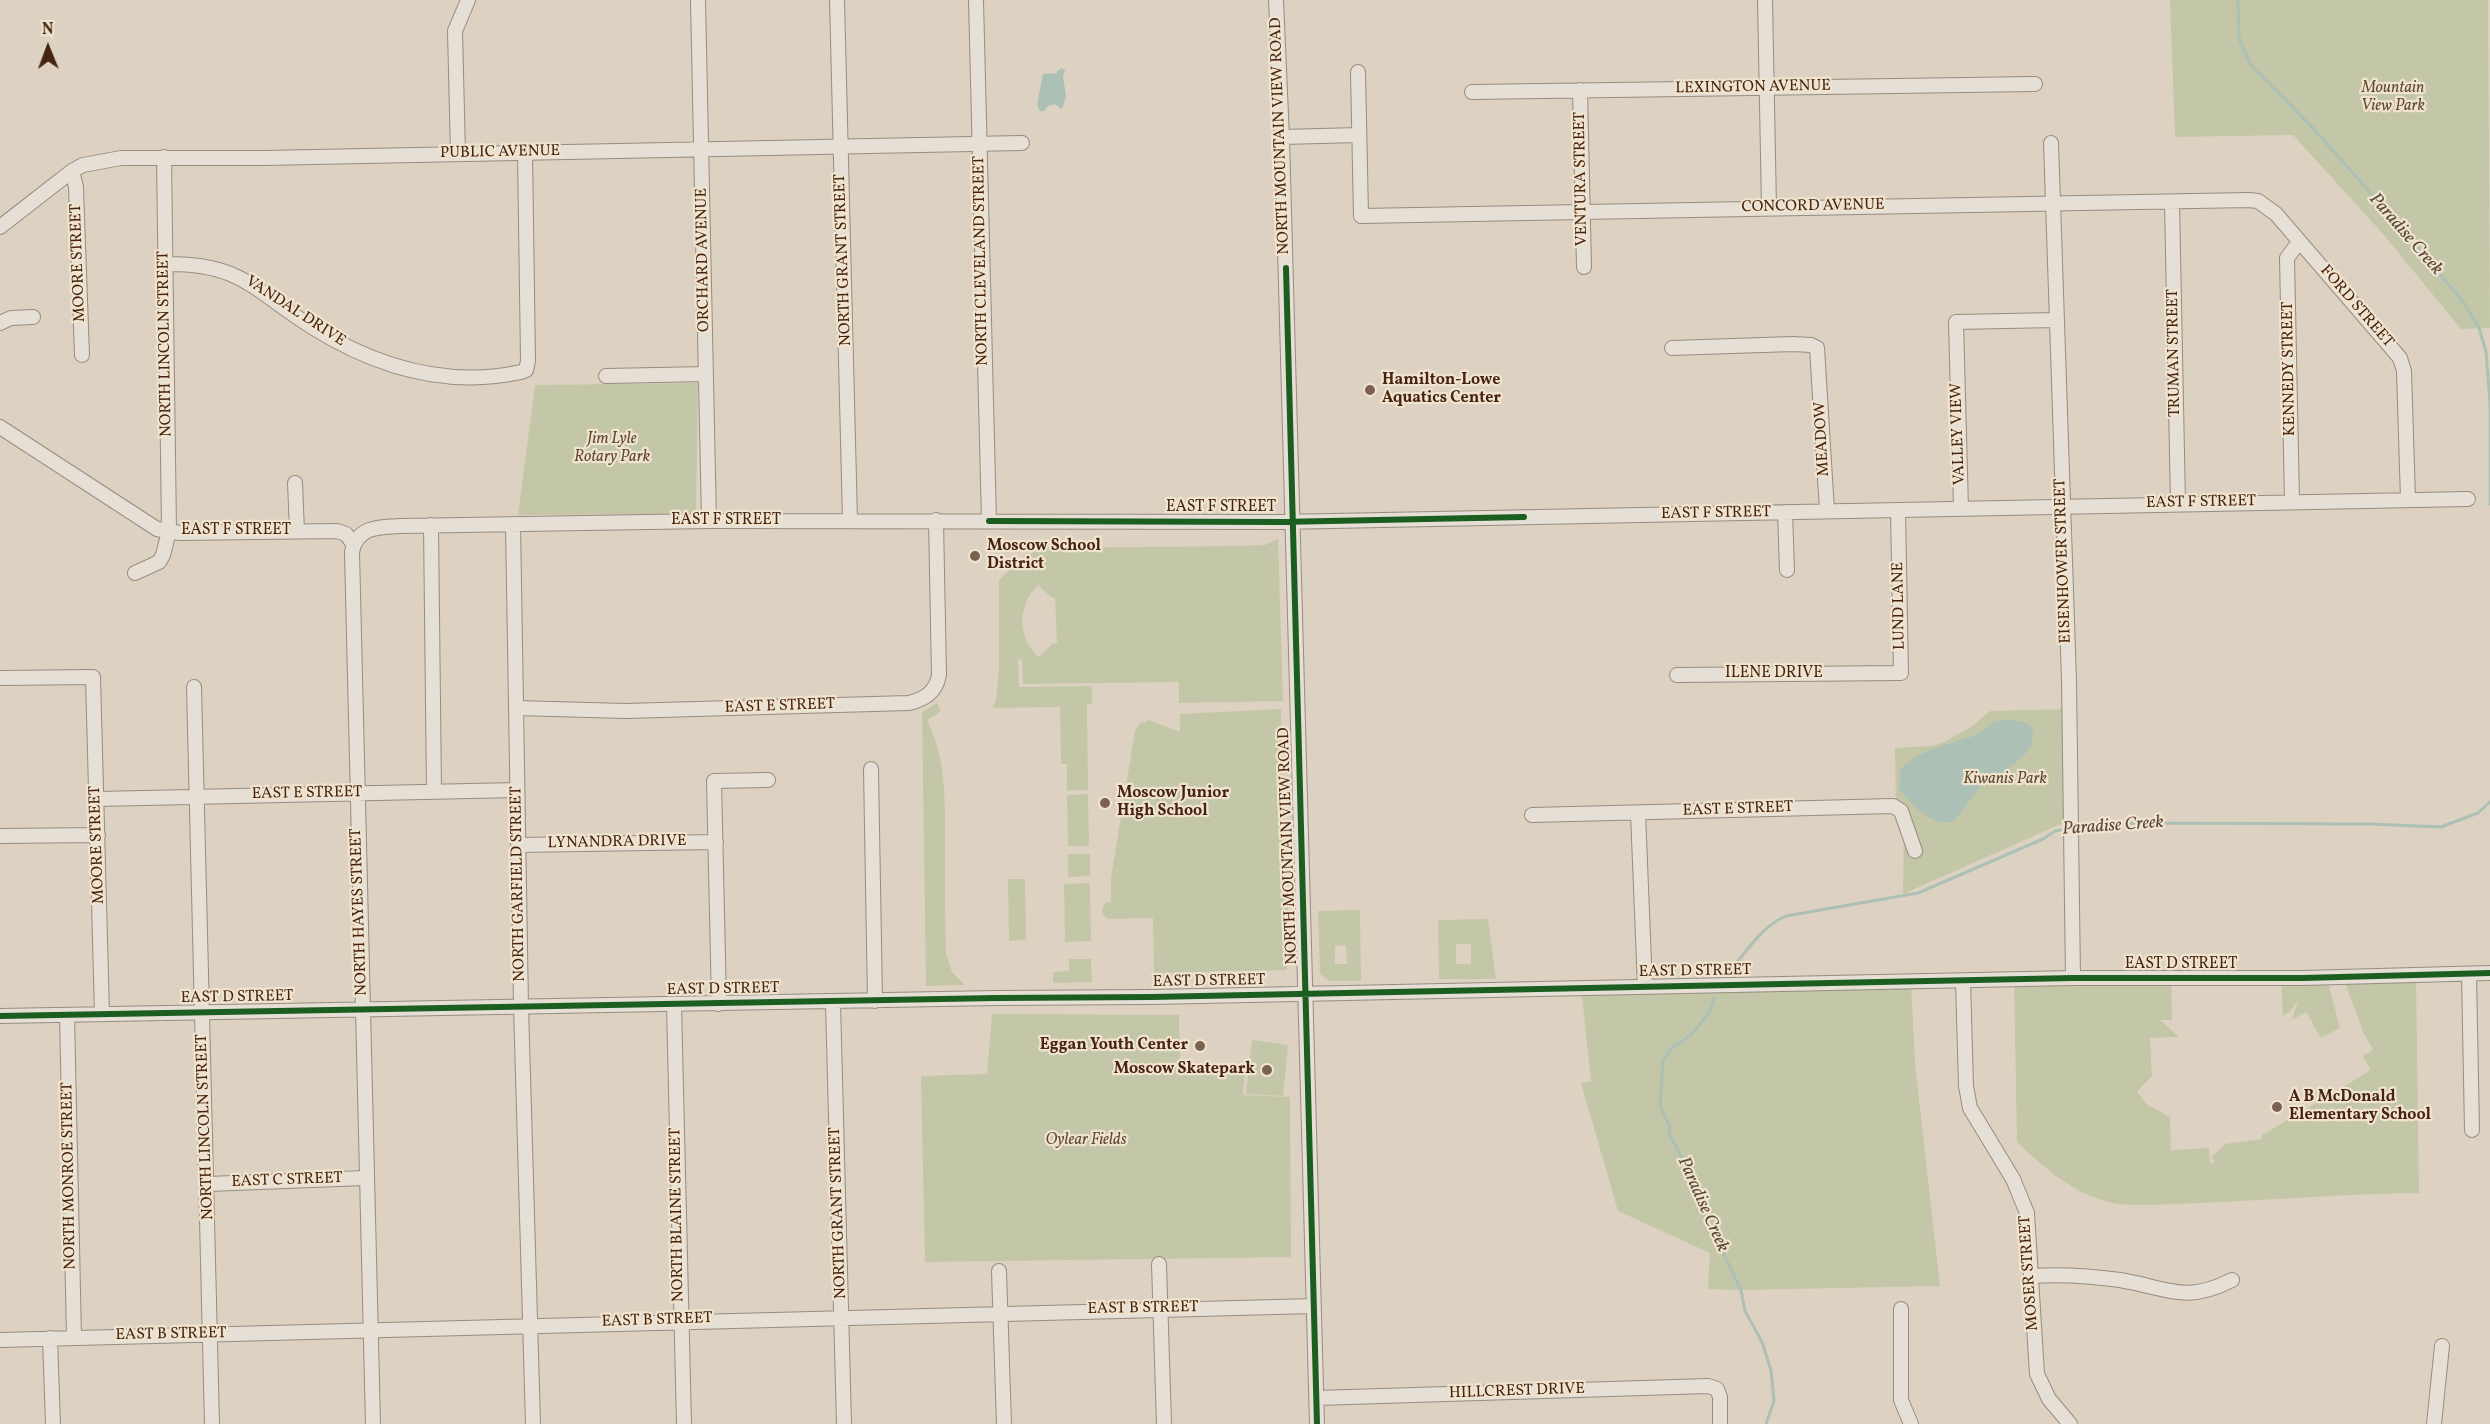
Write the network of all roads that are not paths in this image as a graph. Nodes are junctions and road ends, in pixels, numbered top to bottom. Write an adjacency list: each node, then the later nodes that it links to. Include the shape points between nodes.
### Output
1 (468, 0): 20 (street, via 455,31)
2 (698, 0): 18 (street, ORCHARD AVENUE)
3 (837, 0): 17 (street, NORTH GRANT STREET)
4 (976, 0): 14 (street, NORTH CLEVELAND STREET)
5 (1276, 0): 13 (street, NORTH MOUNTAIN VIEW ROAD)
6 (1765, 0): 9 (street)
7 (1358, 72): 12 (street)
8 (2035, 84): 9 (street, LEXINGTON AVENUE)
9 (1766, 88): 10 (street, LEXINGTON AVENUE); 26 (street)
10 (1580, 90): 11 (street, LEXINGTON AVENUE); 27 (street, VENTURA STREET)
11 (1472, 92)
12 (1359, 135): 13 (street); 27 (street, CONCORD AVENUE, via 1360,216)
13 (1282, 137): 54 (street, NORTH MOUNTAIN VIEW ROAD)
14 (979, 143): 15 (street, PUBLIC AVENUE); 17 (street, PUBLIC AVENUE); 53 (street, NORTH CLEVELAND STREET)
15 (1022, 143)
16 (2051, 143): 24 (street, EISENHOWER STREET)
17 (841, 147): 18 (street, PUBLIC AVENUE); 50 (street, NORTH GRANT STREET)
18 (701, 149): 19 (street, PUBLIC AVENUE); 37 (street, ORCHARD AVENUE)
19 (525, 153): 20 (street, PUBLIC AVENUE); 30 (street, VANDAL DRIVE, via 528,361 526,370 521,372 476,379 429,374 369,358 312,327 234,274 200,265)
20 (458, 154): 21 (street, PUBLIC AVENUE)
21 (164, 157): 22 (street, PUBLIC AVENUE, via 110,159); 30 (street, NORTH LINCOLN STREET)
22 (72, 171): 28 (street, PUBLIC AVENUE); 36 (street, MOORE STREET, via 76,187)
23 (2172, 202): 24 (street, CONCORD AVENUE); 25 (street, CONCORD AVENUE, via 2249,200); 44 (street, TRUMAN STREET)
24 (2052, 203): 26 (street, CONCORD AVENUE); 33 (street, EISENHOWER STREET)
25 (2265, 206): 29 (street, FORD STREET)
26 (1769, 208): 27 (street, CONCORD AVENUE)
27 (1583, 210): 31 (street, VENTURA STREET)
28 (0, 227)
29 (2299, 242): 42 (street, FORD STREET, via 2400,358 2404,371); 43 (street, KENNEDY STREET, via 2287,258)
30 (165, 264): 57 (street, NORTH LINCOLN STREET)
31 (1584, 267)
32 (33, 317): 34 (street)
33 (2056, 320): 45 (street, EISENHOWER STREET); 46 (street, VALLEY VIEW, via 1956,322)
34 (0, 323)
35 (1672, 348): 48 (street, MEADOW, via 1817,348)
36 (82, 355)
37 (706, 374): 38 (street); 52 (street, ORCHARD AVENUE)
38 (606, 376)
39 (0, 427): 57 (street, EAST F STREET, via 157,529)
40 (296, 483): 58 (street)
41 (2468, 499): 42 (street, EAST F STREET)
42 (2408, 500): 43 (street, EAST F STREET)
43 (2292, 501): 44 (street, EAST F STREET)
44 (2178, 504): 45 (street, EAST F STREET)
45 (2062, 507): 46 (street, EAST F STREET); 83 (street, EISENHOWER STREET)
46 (1961, 509): 47 (street, EAST F STREET)
47 (1898, 510): 48 (street, EAST F STREET); 62 (street, LUND LANE, via 1901,673)
48 (1827, 511): 49 (street, EAST F STREET)
49 (1785, 512): 54 (street, EAST F STREET); 60 (street)
50 (850, 520): 51 (street, EAST F STREET); 52 (street, EAST F STREET)
51 (936, 520): 53 (street, EAST F STREET); 66 (street, EAST E STREET, via 939,675 932,691 923,699 909,703 625,711)
52 (710, 521): 55 (street, EAST F STREET)
53 (989, 521): 54 (street, EAST F STREET)
54 (1293, 522): 86 (street, NORTH MOUNTAIN VIEW ROAD)
55 (513, 524): 56 (street, EAST F STREET); 66 (street, NORTH GARFIELD STREET)
56 (431, 525): 59 (street, EAST F STREET, via 376,527 365,531); 70 (street)
57 (169, 531): 58 (street, EAST F STREET); 61 (street, NORTH LINCOLN STREET, via 159,562)
58 (297, 531): 59 (street, EAST F STREET, via 337,531 346,534)
59 (354, 545): 71 (street, NORTH HAYES STREET)
60 (1787, 570)
61 (135, 573)
62 (1872, 674): 63 (street, ILENE DRIVE)
63 (1677, 675)
64 (0, 678): 73 (street, MOORE STREET, via 93,677)
65 (195, 687): 72 (street, NORTH LINCOLN STREET)
66 (516, 708): 69 (street, NORTH GARFIELD STREET)
67 (871, 769): 87 (street)
68 (768, 780): 78 (street, via 714,781)
69 (518, 790): 70 (street, EAST E STREET); 79 (street, NORTH GARFIELD STREET)
70 (434, 792): 71 (street, EAST E STREET)
71 (356, 794): 72 (street, EAST E STREET); 92 (street, NORTH HAYES STREET)
72 (198, 795): 73 (street, EAST E STREET); 93 (street, NORTH LINCOLN STREET)
73 (97, 799): 76 (street, MOORE STREET)
74 (1638, 813): 75 (street, EAST E STREET); 80 (street, EAST E STREET, via 1893,806 1901,811); 85 (street)
75 (1532, 815)
76 (98, 835): 77 (street); 94 (street, MOORE STREET)
77 (0, 836)
78 (716, 842): 79 (street, LYNANDRA DRIVE); 89 (street)
79 (518, 845): 91 (street, NORTH GARFIELD STREET)
80 (1915, 851)
81 (2490, 973): 82 (street, EAST D STREET)
82 (2469, 974): 83 (street, EAST D STREET); 97 (street)
83 (2073, 978): 84 (street, EAST D STREET)
84 (1963, 981): 85 (street, EAST D STREET); 102 (street, MOSER STREET, via 1970,1108 2022,1198)
85 (1645, 987): 86 (street, EAST D STREET)
86 (1307, 993): 87 (street, EAST D STREET); 104 (street, NORTH MOUNTAIN VIEW ROAD)
87 (875, 1001): 88 (street, EAST D STREET)
88 (833, 1002): 89 (street, EAST D STREET); 108 (street, NORTH GRANT STREET)
89 (719, 1004): 90 (street, EAST D STREET)
90 (674, 1005): 91 (street, EAST D STREET); 109 (street, NORTH BLAINE STREET)
91 (521, 1006): 92 (street, EAST D STREET); 110 (street, NORTH GARFIELD STREET)
92 (362, 1008): 93 (street, EAST D STREET); 98 (street, NORTH HAYES STREET)
93 (203, 1012): 94 (street, EAST D STREET); 99 (street, NORTH LINCOLN STREET)
94 (102, 1014): 95 (street, EAST D STREET)
95 (67, 1015): 96 (street, EAST D STREET); 113 (street, NORTH MONROE STREET)
96 (0, 1016)
97 (2472, 1130)
98 (365, 1178): 99 (street, EAST C STREET); 111 (street, NORTH HAYES STREET)
99 (208, 1184): 112 (street, NORTH LINCOLN STREET)
100 (1159, 1264): 105 (street)
101 (999, 1271): 107 (street)
102 (2032, 1276): 103 (street, via 2097,1277 2174,1294 2198,1293); 118 (street, MOSER STREET, via 2037,1374)
103 (2232, 1280)
104 (1314, 1306): 105 (street, EAST B STREET); 117 (street, NORTH MOUNTAIN VIEW ROAD)
105 (1161, 1308): 107 (street, EAST B STREET); 126 (street)
106 (1901, 1309): 129 (street, via 1901,1400)
107 (1000, 1313): 108 (street, EAST B STREET); 125 (street)
108 (842, 1316): 109 (street, EAST B STREET); 124 (street, NORTH GRANT STREET)
109 (680, 1321): 110 (street, EAST B STREET); 123 (street, NORTH BLAINE STREET)
110 (530, 1325): 111 (street, EAST B STREET); 122 (street, NORTH GARFIELD STREET)
111 (370, 1329): 112 (street, EAST B STREET); 121 (street, NORTH HAYES STREET)
112 (210, 1334): 113 (street, EAST B STREET); 120 (street, NORTH LINCOLN STREET)
113 (74, 1337): 114 (street, EAST B STREET)
114 (50, 1338): 115 (street, EAST B STREET); 119 (street)
115 (0, 1340)
116 (2442, 1346): 130 (street)
117 (1317, 1398): 127 (street, NORTH MOUNTAIN VIEW ROAD); 128 (street, HILLCREST DRIVE, via 1708,1386 1717,1389 1720,1397)
118 (2067, 1423)
119 (53, 1424)
120 (212, 1424)
121 (373, 1424)
122 (533, 1424)
123 (684, 1424)
124 (844, 1424)
125 (1004, 1424)
126 (1164, 1424)
127 (1317, 1424)
128 (1720, 1424)
129 (1911, 1424)
130 (2434, 1424)

